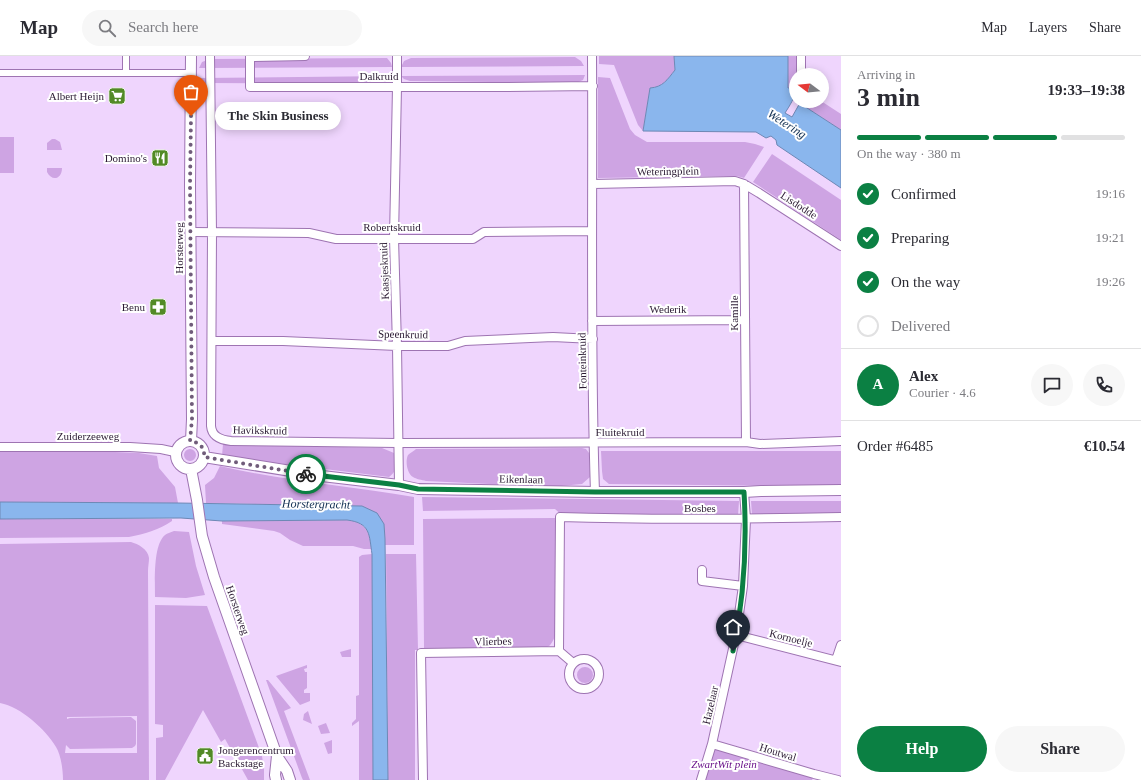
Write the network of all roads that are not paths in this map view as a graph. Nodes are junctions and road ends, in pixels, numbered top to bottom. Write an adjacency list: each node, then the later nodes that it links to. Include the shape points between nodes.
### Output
1 (126, 56): 10 (street)
2 (191, 56): 11 (street, Horsterweg)
3 (210, 56): 18 (street, Havikskruid)
4 (305, 56): 13 (street, Dalkruid, via 250,57 250,87)
5 (397, 56): 13 (street, Kaasjeskruid)
6 (592, 56): 12 (street)
7 (801, 56): 8 (street)
8 (801, 68)
9 (0, 73): 10 (street)
10 (126, 73): 11 (street)
11 (191, 73): 17 (street, Horsterweg)
12 (593, 86): 13 (street, Dalkruid); 14 (street)
13 (397, 87): 19 (street, Kaasjeskruid)
14 (592, 184): 15 (street, Weteringplein, via 735,181); 16 (street)
15 (744, 184): 20 (street, Lisdodde); 21 (street, Kamille)
16 (592, 231): 19 (street, Robertskruid, via 484,232 473,239); 22 (street, Fonteinkruid)
17 (191, 232): 18 (street, Robertskruid); 26 (street, Horsterweg)
18 (212, 232): 19 (street, Robertskruid, via 309,233 336,238); 24 (street, Havikskruid)
19 (394, 238): 25 (street, Kaasjeskruid)
20 (841, 246)
21 (745, 320): 22 (street, Wederik); 28 (street, Kamille)
22 (592, 321): 23 (street, Fonteinkruid)
23 (593, 338): 25 (street, Speenkruid, via 553,337 465,341 448,346); 30 (street, Fonteinkruid)
24 (212, 341): 25 (street, Speenkruid, via 283,340); 29 (street, Havikskruid, via 212,430 216,437 223,440)
25 (397, 346): 29 (street, Kaasjeskruid)
26 (190, 441): 32 (street, via 182,442); 33 (street, via 201,446)
27 (841, 441): 28 (street, Fluitekruid, via 760,444)
28 (746, 442): 30 (street, Fluitekruid)
29 (398, 443): 30 (street, Fluitekruid); 35 (street, Kaasjeskruid)
30 (593, 443): 37 (street, Fonteinkruid)
31 (0, 447): 32 (street, Zuiderzeeweg, via 130,447)
32 (175, 452): 34 (street, via 180,465)
33 (204, 457): 34 (street, via 198,467); 35 (street, Eikenlaan, via 322,476)
34 (191, 469): 49 (street, Horsterweg, via 202,536 214,577)
35 (399, 485): 37 (street, Eikenlaan, via 418,489)
36 (841, 490): 38 (street, Eikenlaan)
37 (595, 492): 38 (street, Eikenlaan)
38 (744, 492): 40 (street, Hazelaar)
39 (841, 517): 40 (street, Bosbes)
40 (746, 519): 42 (street, Hazelaar); 45 (street, Bosbes, via 560,517)
41 (702, 570): 42 (street, via 702,581)
42 (742, 586): 43 (street, Hazelaar)
43 (736, 635): 46 (street, Kornoelje); 48 (street, Hazelaar)
44 (841, 645): 46 (street)
45 (559, 651): 47 (street); 53 (street, Vlierbes, via 421,654)
46 (838, 661)
47 (573, 663)
48 (712, 744): 50 (street, Houtwal); 54 (street, Hazelaar)
49 (277, 756): 51 (street, Horsterweg); 52 (street, Horsterweg)
50 (813, 777): 55 (street, Houtwal)
51 (276, 780)
52 (290, 780)
53 (423, 780)
54 (701, 780)
55 (838, 780)

